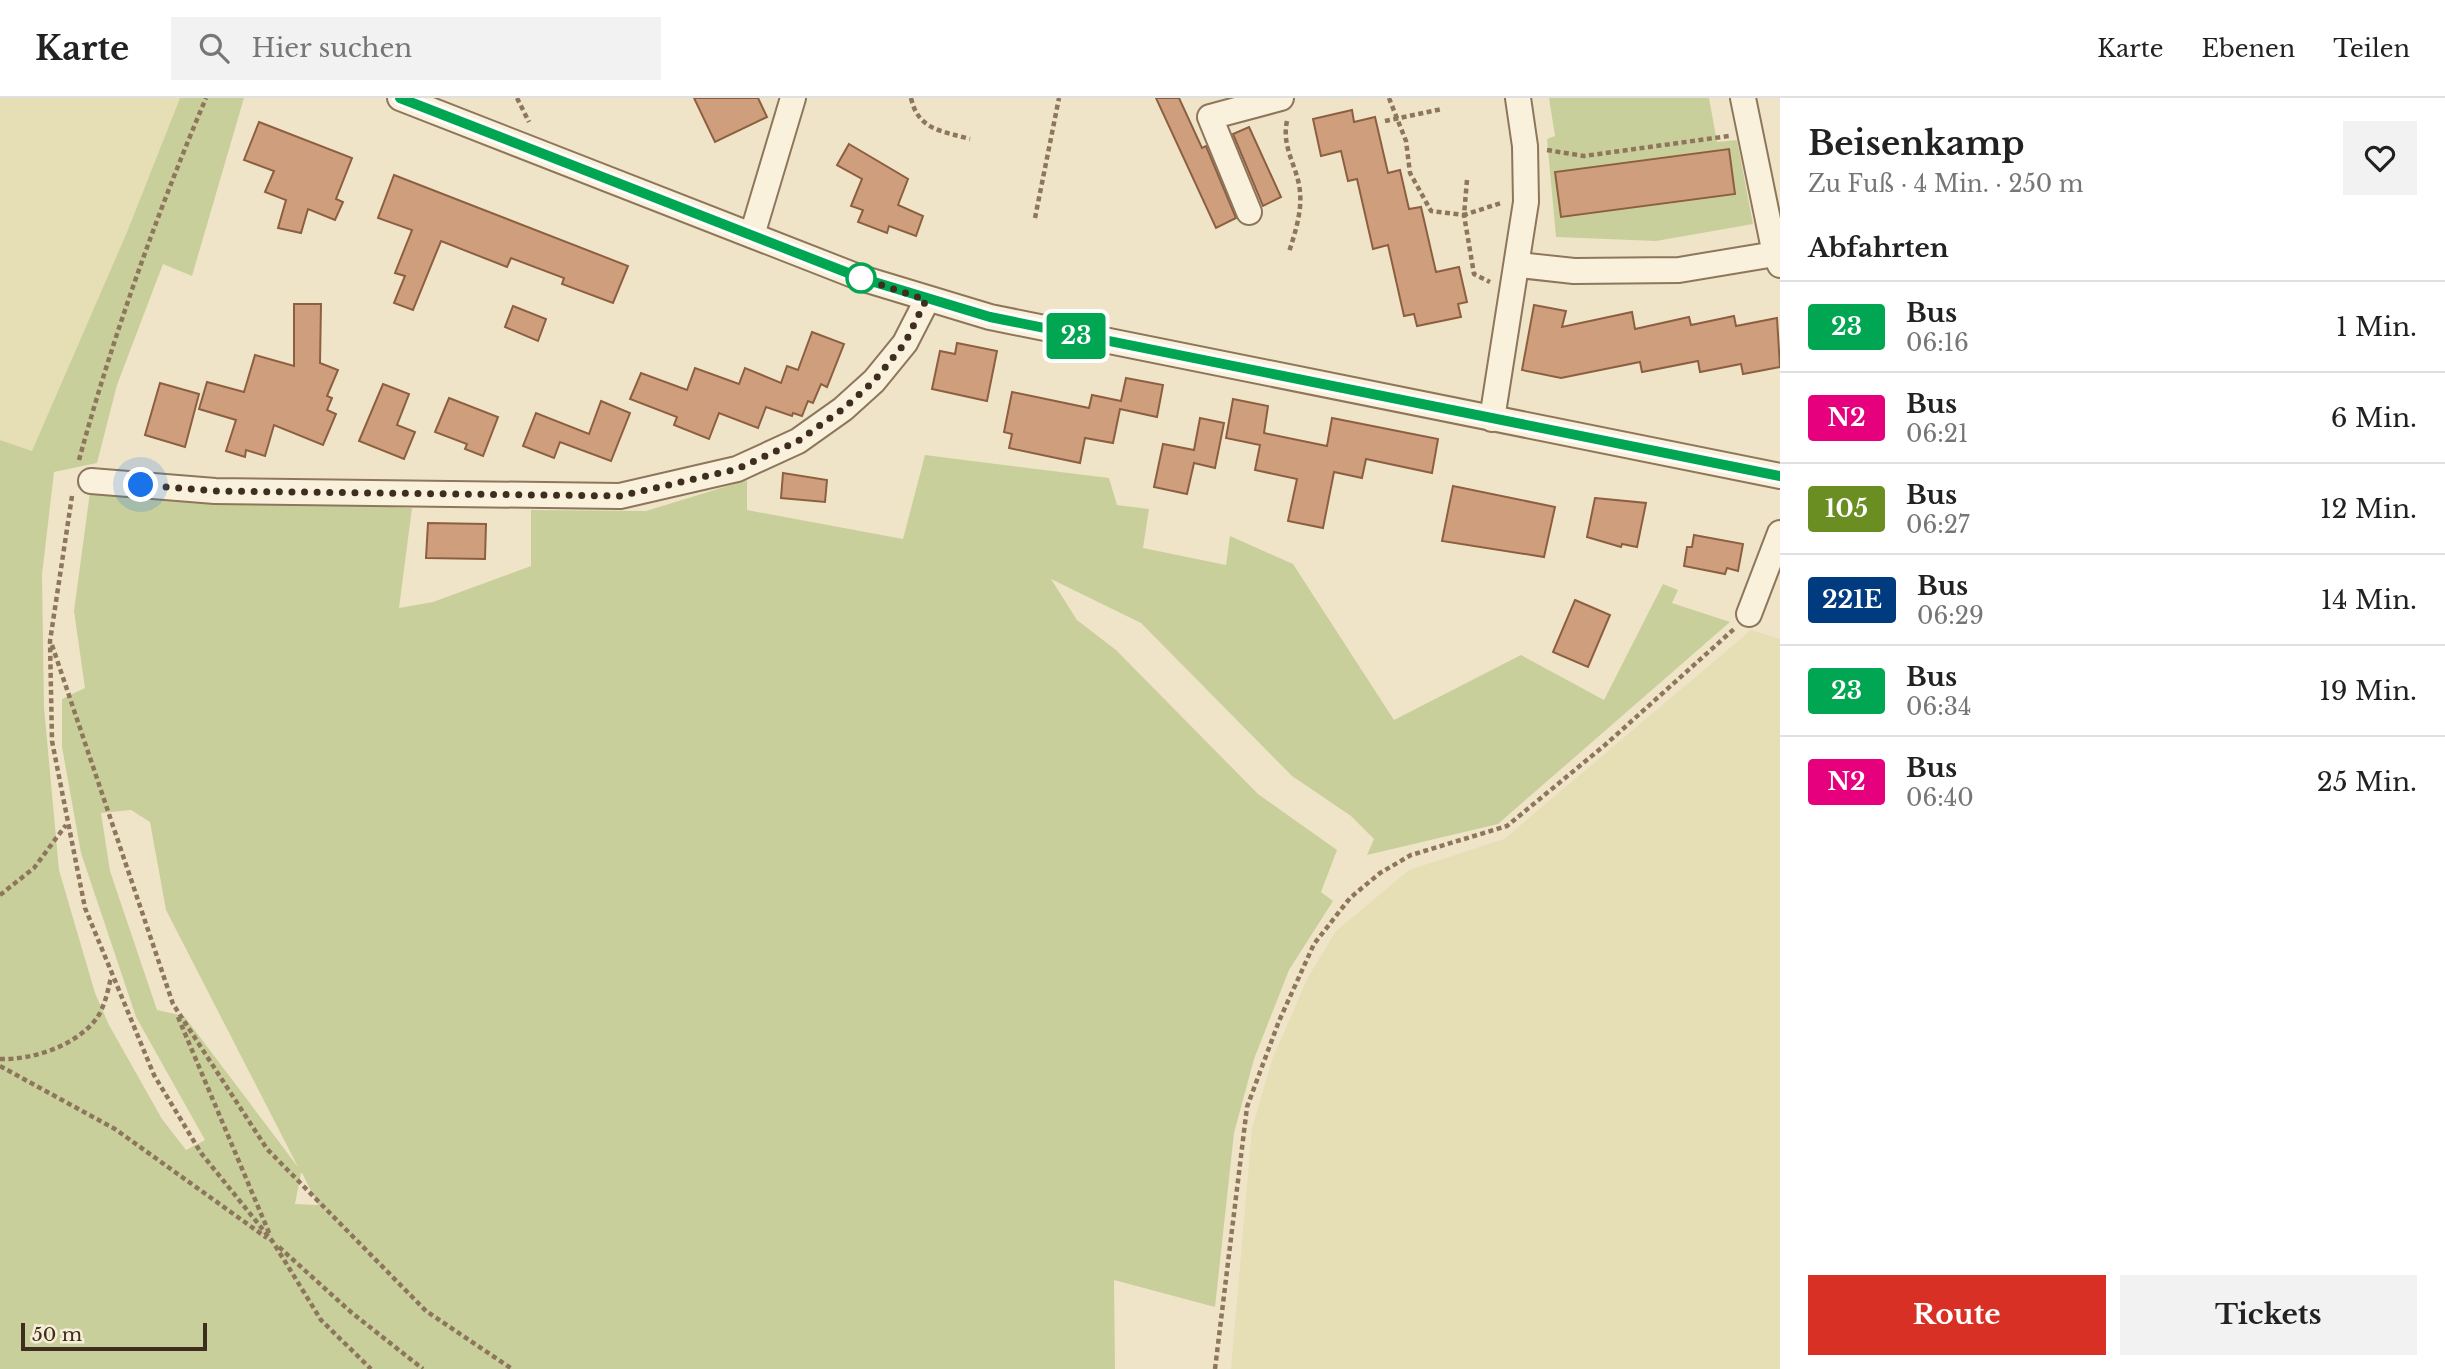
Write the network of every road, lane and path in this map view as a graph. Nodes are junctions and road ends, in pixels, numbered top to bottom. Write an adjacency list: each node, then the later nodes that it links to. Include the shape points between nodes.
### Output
1 (206, 98): 29 (path, via 141,262 102,378)
2 (400, 98): 21 (street)
3 (793, 98): 21 (street)
4 (911, 98): 14 (path, via 915,114 929,127)
5 (1059, 98): 20 (path)
6 (1389, 98): 11 (path)
7 (1518, 98): 15 (street)
8 (1743, 98): 13 (street)
9 (1285, 107): 18 (street, via 1210,117); 22 (path, via 1287,152 1301,190)
10 (1442, 109): 11 (path)
11 (1395, 119): 12 (path); 19 (path, via 1406,141 1410,173 1431,211)
12 (1385, 121)
13 (1750, 132): 15 (path, via 1584,156); 23 (street)
14 (970, 139)
15 (1525, 146): 17 (street)
16 (1468, 180): 19 (path)
17 (1527, 201): 19 (path, via 1492,203); 24 (street)
18 (1249, 212)
19 (1464, 215): 25 (path, via 1474,274)
20 (1035, 218)
21 (752, 235): 26 (street)
22 (1289, 252)
23 (1777, 260): 24 (street, via 1679,270 1574,271)
24 (1519, 265): 25 (street)
25 (1513, 293): 27 (street)
26 (926, 300): 27 (street, via 1061,333); 29 (street, via 905,343 874,381 798,441 737,469 620,496 215,491)
27 (1492, 419): 28 (street)
28 (1780, 475)
29 (81, 479): 32 (path)
30 (1780, 533): 31 (street)
31 (1749, 614): 43 (path, via 1702,661 1507,826 1411,855 1380,873 1350,898 1314,944 1279,1021 1248,1107)
32 (50, 641): 33 (path, via 52,741); 36 (path)
33 (66, 824): 34 (path, via 34,868); 35 (path, via 85,908)
34 (0, 895)
35 (111, 976): 37 (path, via 105,1002 88,1027 36,1056); 39 (path, via 154,1075 201,1153)
36 (173, 1004): 39 (path); 42 (path, via 267,1149 426,1311)
37 (0, 1059)
38 (0, 1066): 39 (path, via 115,1129)
39 (273, 1242): 40 (path, via 321,1320); 41 (path)
40 (371, 1369)
41 (423, 1369)
42 (512, 1369)
43 (1215, 1369)

